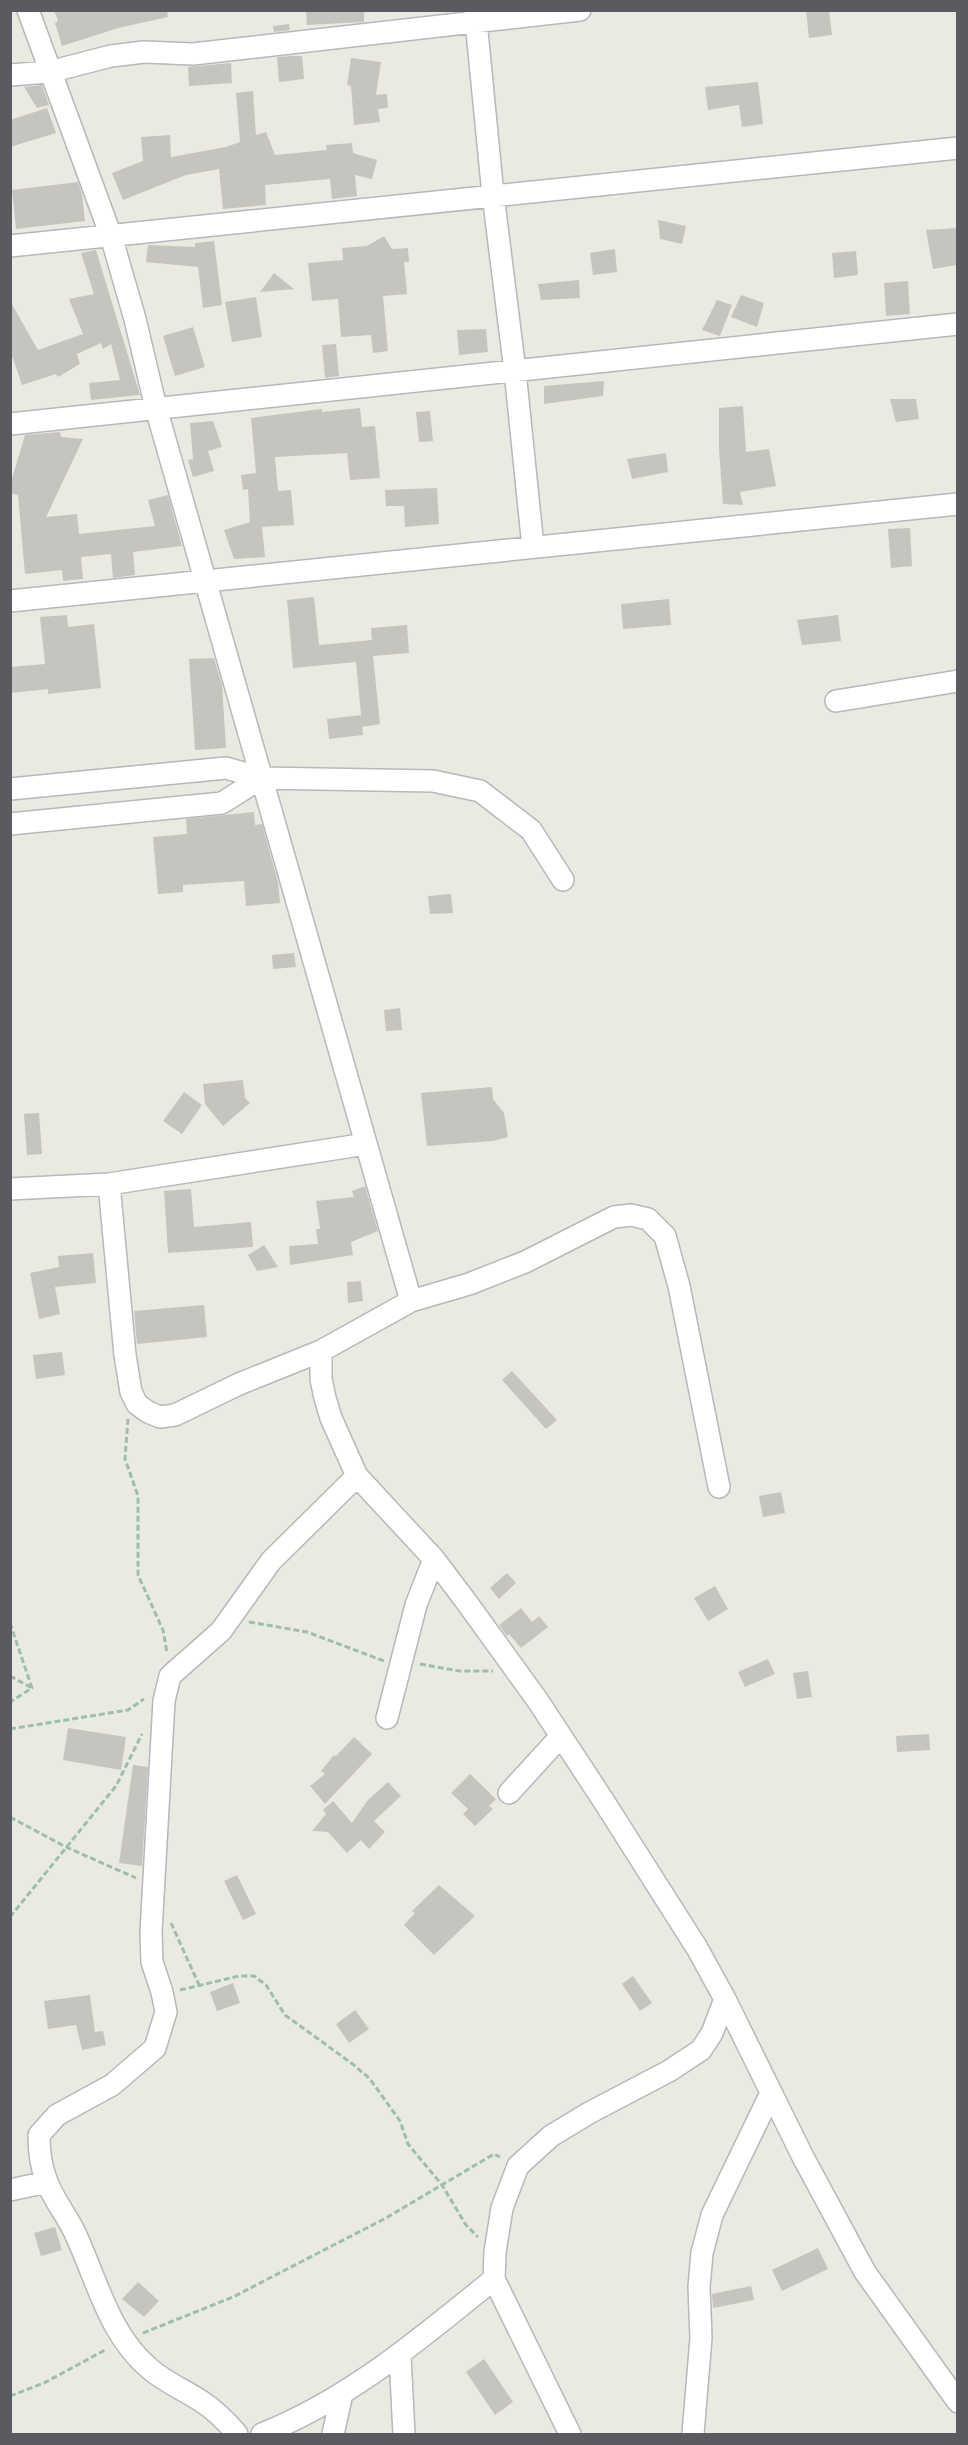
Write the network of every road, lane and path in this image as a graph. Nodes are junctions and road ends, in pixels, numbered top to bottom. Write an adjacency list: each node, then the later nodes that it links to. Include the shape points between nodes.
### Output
1 (28, 10): 4 (street)
2 (580, 10): 3 (street)
3 (476, 17): 4 (street, via 193,54 144,52 111,56); 7 (street)
4 (49, 72): 5 (street); 8 (street)
5 (10, 75)
6 (957, 148): 7 (street)
7 (493, 195): 8 (street); 11 (street)
8 (111, 236): 9 (street); 12 (street)
9 (10, 246)
10 (957, 324): 11 (street)
11 (515, 370): 12 (street); 15 (street)
12 (156, 408): 13 (street); 16 (street)
13 (10, 424)
14 (957, 504): 15 (street)
15 (532, 546): 16 (street)
16 (207, 582): 17 (street); 20 (street)
17 (10, 601)
18 (957, 681): 19 (street)
19 (836, 701)
20 (261, 778): 21 (street, via 226,768); 22 (street, via 222,803); 23 (street, via 433,781 480,791 531,830); 24 (street)
21 (10, 789)
22 (10, 824)
23 (563, 880)
24 (366, 1144): 25 (street); 27 (street)
25 (109, 1184): 26 (street); 29 (street)
26 (10, 1189)
27 (411, 1301): 28 (street); 31 (street, via 525,1262 614,1217 648,1219 665,1236 680,1286)
28 (321, 1351): 29 (street, via 175,1415 160,1417 148,1412 137,1404); 30 (street, via 321,1379 328,1408)
29 (131, 1392): 35 (path, via 125,1459 138,1496 138,1575 163,1630)
30 (357, 1476): 32 (street); 35 (street, via 271,1561 221,1631)
31 (719, 1487)
32 (434, 1559): 38 (street, via 416,1605); 41 (street)
33 (10, 1623): 36 (path)
34 (10, 1676): 36 (path)
35 (170, 1677): 40 (path, via 128,1710); 45 (street, via 164,1701)
36 (32, 1688): 37 (path)
37 (10, 1702)
38 (387, 1718)
39 (146, 1726): 44 (path, via 116,1786)
40 (10, 1729)
41 (561, 1736): 42 (street); 50 (street, via 697,1948)
42 (509, 1792)
43 (10, 1816): 44 (path)
44 (66, 1847): 45 (path); 46 (path)
45 (155, 1887): 49 (street, via 152,1962)
46 (10, 1917)
47 (169, 1917): 48 (path)
48 (200, 1987): 49 (path); 54 (path, via 238,1976 254,1976 266,1985 285,2015 370,2079 400,2121 408,2144)
49 (162, 1992): 53 (street, via 166,2012 155,2048 112,2085 57,2115 39,2135 39,2157)
50 (724, 1999): 51 (street); 52 (street, via 712,2033 701,2050 551,2136)
51 (771, 2092): 62 (street, via 865,2272); 68 (street, via 712,2215 702,2253 701,2338)
52 (518, 2166): 54 (path, via 494,2154); 56 (street, via 502,2208)
53 (46, 2182): 55 (street); 58 (street, via 73,2228 109,2318)
54 (441, 2185): 56 (path, via 466,2225); 58 (path, via 233,2297)
55 (10, 2190)
56 (495, 2252): 57 (street)
57 (494, 2279): 59 (street); 67 (street)
58 (124, 2340): 61 (path, via 44,2383); 63 (street, via 149,2368 201,2401)
59 (400, 2356): 60 (street); 66 (street)
60 (342, 2394): 64 (street); 65 (street)
61 (10, 2396)
62 (957, 2402)
63 (237, 2434)
64 (262, 2434)
65 (333, 2434)
66 (404, 2434)
67 (570, 2434)
68 (693, 2434)

